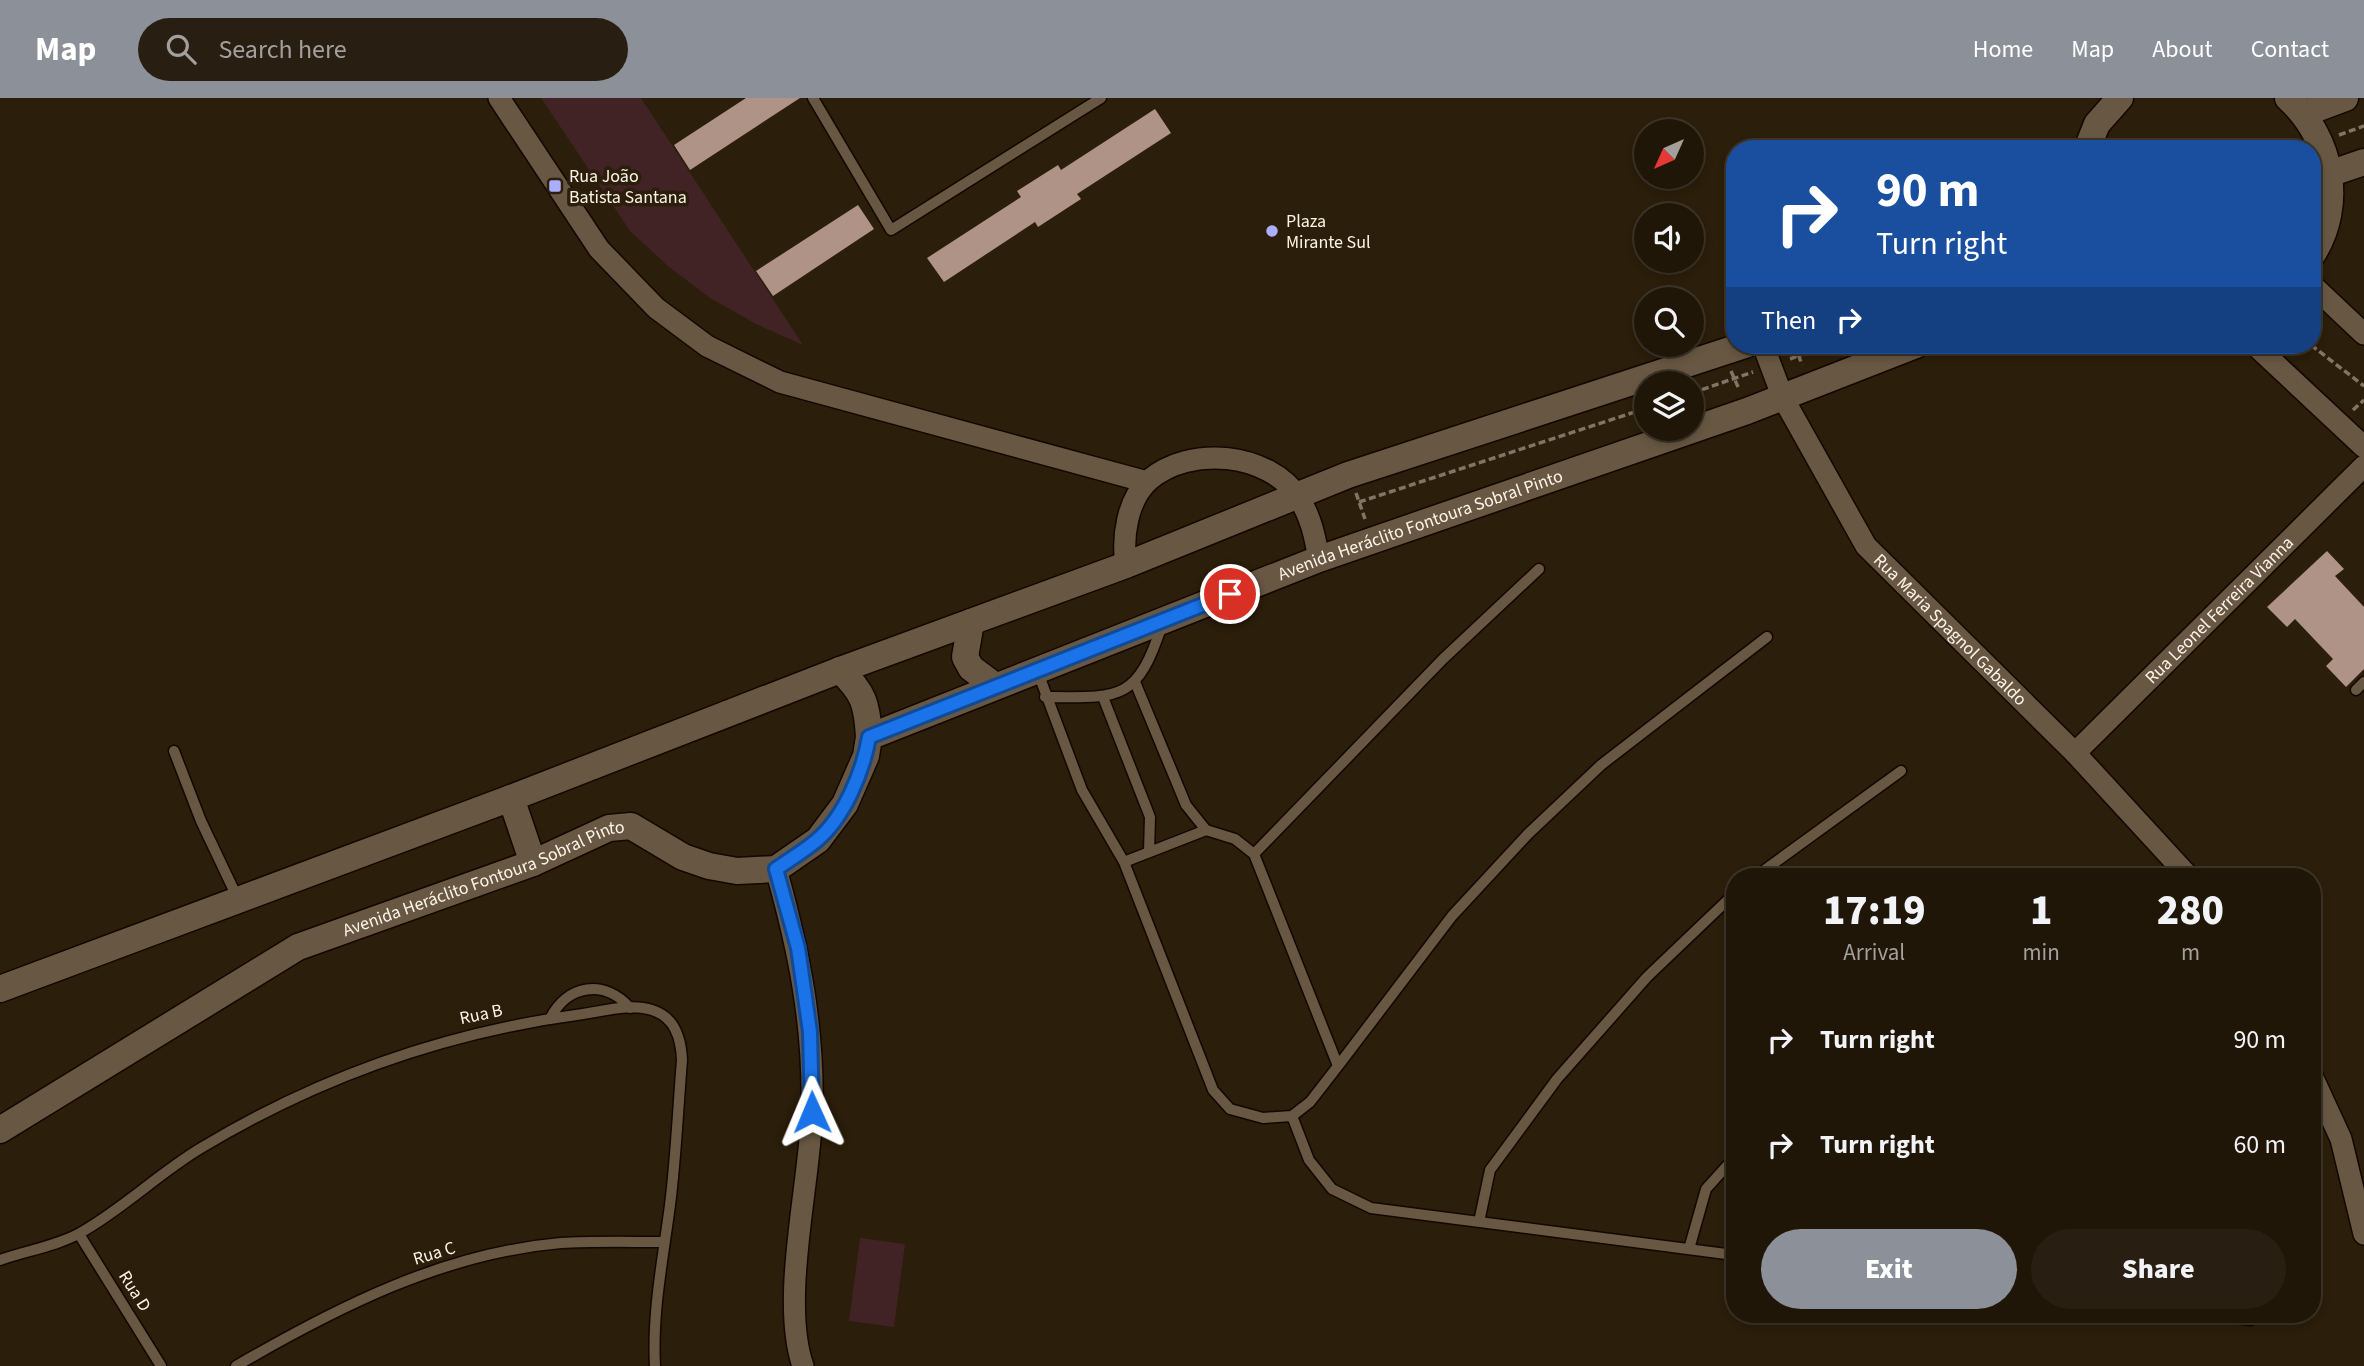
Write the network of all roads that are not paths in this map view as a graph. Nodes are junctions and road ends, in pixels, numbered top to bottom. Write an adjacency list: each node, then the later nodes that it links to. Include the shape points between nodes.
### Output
1 (499, 98): 22 (street, via 600,249 656,308 707,346 780,382)
2 (813, 98): 3 (lane, via 891,230)
3 (1101, 98)
4 (2120, 98): 7 (street)
5 (2345, 98): 6 (street)
6 (2297, 106): 8 (street)
7 (2091, 140)
8 (2320, 140)
9 (2321, 142): 11 (street)
10 (2364, 162): 11 (street)
11 (2329, 174): 12 (street, via 2330,201)
12 (2321, 236)
13 (2321, 293): 14 (street)
14 (2364, 334)
15 (1726, 351): 23 (street, via 1348,475)
16 (1766, 354): 19 (street, Rua Maria Spagnol Gabaldo)
17 (1893, 354): 19 (street, Avenida Heráclito Fontoura Sobral Pinto)
18 (2265, 354): 20 (street)
19 (1783, 398): 24 (street, Avenida Heráclito Fontoura Sobral Pinto); 38 (street, Rua Maria Spagnol Gabaldo, via 1866,546)
20 (2364, 447)
21 (2364, 466): 38 (street, Rua Leonel Ferreira Vianna)
22 (1147, 482): 23 (street, via 1170,466 1208,458 1240,459 1272,473); 25 (street, via 1129,514 1122,542)
23 (1298, 496): 24 (street, via 1314,527); 25 (street)
24 (1319, 559): 27 (street, Avenida Heráclito Fontoura Sobral Pinto)
25 (1126, 565): 28 (street)
26 (1539, 569): 43 (lane, via 1385,717)
27 (1163, 620): 31 (street, Avenida Heráclito Fontoura Sobral Pinto); 32 (lane, via 1149,663)
28 (971, 622): 30 (street); 33 (street, via 965,657 971,668)
29 (1767, 637): 54 (lane, via 1601,765 1528,834 1452,916)
30 (840, 670): 36 (street, via 860,689 868,712); 40 (street)
31 (1037, 670): 33 (street, Avenida Heráclito Fontoura Sobral Pinto); 34 (lane)
32 (1135, 682): 35 (lane, via 1120,693); 41 (lane, via 1186,805)
33 (995, 686): 36 (street, Avenida Heráclito Fontoura Sobral Pinto)
34 (1045, 697): 35 (lane); 44 (lane, via 1082,790)
35 (1103, 697): 42 (lane, via 1150,817)
36 (869, 737): 48 (street, via 866,756 845,804 818,840)
37 (174, 751): 49 (lane)
38 (2075, 753): 47 (street, Rua Maria Spagnol Gabaldo)
39 (1901, 771): 46 (lane)
40 (511, 798): 45 (street); 49 (street)
41 (1206, 830): 42 (lane); 43 (lane, via 1235,839)
42 (1149, 852): 44 (lane)
43 (1254, 854): 54 (lane)
44 (1124, 862): 56 (lane, via 1213,1090 1230,1109 1263,1118)
45 (533, 863): 48 (street, Avenida Heráclito Fontoura Sobral Pinto, via 609,828 631,826 683,857 709,866 737,871); 57 (street, Avenida Heráclito Fontoura Sobral Pinto, via 298,947)
46 (1767, 868)
47 (2181, 868)
48 (776, 869): 69 (street, via 798,948 810,1032 812,1112 794,1314)
49 (238, 899): 51 (street)
50 (1726, 902): 59 (lane, via 1647,978 1557,1079 1490,1170)
51 (0, 989)
52 (630, 1008): 53 (lane, Rua B); 53 (lane, via 619,996 588,990 558,1002); 62 (lane, Rua B, via 652,1010 670,1021 681,1040 670,1207)
53 (550, 1018): 60 (lane, Rua B, via 460,1036 330,1083 200,1148)
54 (1338, 1066): 56 (lane, via 1310,1102)
55 (2321, 1096): 61 (street, via 2341,1139)
56 (1292, 1116): 59 (lane, via 1309,1160 1332,1189 1371,1208)
57 (0, 1130)
58 (1726, 1167): 63 (lane, via 1706,1189)
59 (1479, 1222): 63 (lane)
60 (79, 1234): 65 (lane, Rua B); 66 (lane, Rua D)
61 (2364, 1234)
62 (662, 1242): 67 (lane, Rua C, via 560,1244 481,1257 395,1283); 68 (lane, Rua B)
63 (1689, 1249): 64 (lane)
64 (1726, 1254)
65 (0, 1260)
66 (161, 1366)
67 (236, 1366)
68 (655, 1366)
69 (803, 1366)

